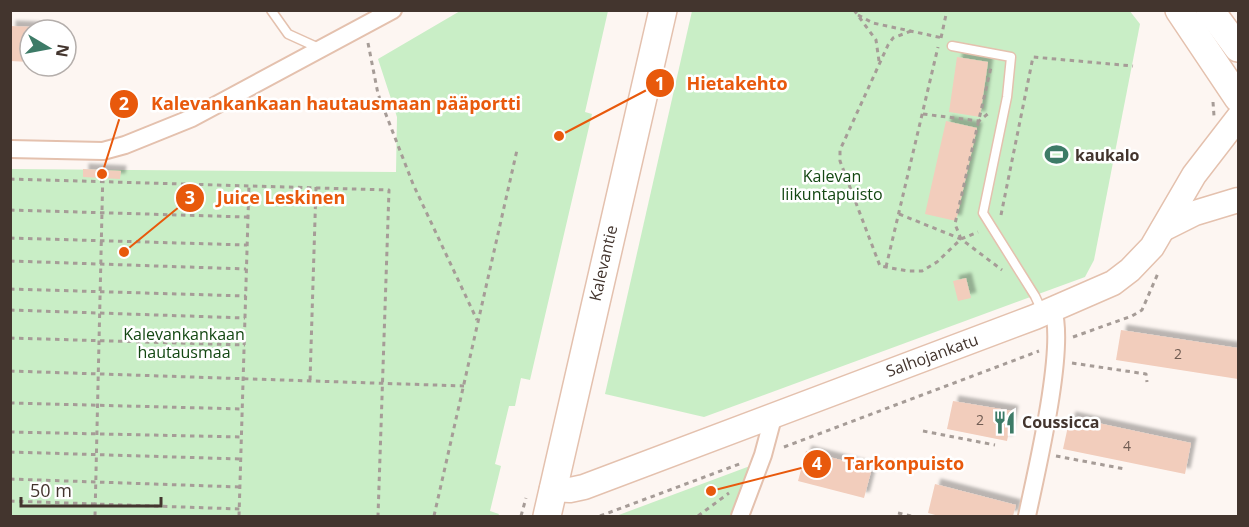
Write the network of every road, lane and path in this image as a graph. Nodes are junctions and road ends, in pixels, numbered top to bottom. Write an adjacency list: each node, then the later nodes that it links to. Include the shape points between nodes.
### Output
1 (271, 10): 14 (lane, via 288,34)
2 (393, 10): 9 (street)
3 (663, 10): 91 (main road, Kalevantie)
4 (854, 10): 8 (path)
5 (947, 10): 11 (path)
6 (1179, 10): 21 (main road)
7 (1210, 10): 13 (main road)
8 (858, 15): 10 (path, via 873,23); 19 (path, via 876,40)
9 (366, 27): 14 (street); 59 (path, via 369,61 378,94 413,184)
10 (911, 31): 11 (path); 19 (path, via 893,38)
11 (941, 37): 12 (path); 23 (path)
12 (952, 43): 15 (lane)
13 (1239, 48)
14 (322, 49): 30 (street, via 192,118)
15 (993, 54): 20 (lane, via 1011,57); 26 (path)
16 (1023, 55): 17 (path)
17 (1033, 57): 18 (path); 22 (path)
18 (1133, 66)
19 (878, 68): 49 (path, via 842,142 840,161 880,266)
20 (1007, 97): 22 (path); 26 (path); 40 (lane, via 982,213)
21 (1239, 98)
22 (1025, 100): 40 (path, via 999,222)
23 (923, 114): 26 (path); 38 (path)
24 (1212, 114): 27 (path)
25 (1239, 118): 41 (street, Salhojankatu, via 1198,168)
26 (979, 122): 43 (path, via 955,225)
27 (1208, 122)
28 (10, 149): 30 (street)
29 (517, 150): 59 (path)
30 (103, 151): 32 (path)
31 (10, 178): 32 (path)
32 (104, 182): 33 (path); 37 (path)
33 (249, 184): 34 (path); 39 (path)
34 (316, 187): 68 (path); 69 (path, via 389,190)
35 (1239, 200): 41 (street, via 1195,213)
36 (10, 210): 37 (path)
37 (103, 213): 39 (path); 44 (path)
38 (899, 214): 43 (path); 49 (path)
39 (248, 217): 45 (path)
40 (991, 226): 43 (path); 56 (lane)
41 (1163, 229): 56 (street, Salhojankatu, via 1152,247 1123,277)
42 (10, 238): 44 (path)
43 (961, 239): 49 (path, via 922,271); 51 (path)
44 (102, 241): 45 (path); 48 (path)
45 (247, 245): 50 (path)
46 (10, 261): 48 (path)
47 (1164, 263): 62 (path, via 1142,309)
48 (101, 264): 50 (path); 53 (path)
49 (886, 267)
50 (246, 268): 54 (path)
51 (1006, 272)
52 (10, 289): 53 (path)
53 (101, 291): 54 (path); 57 (path)
54 (246, 296): 58 (path)
55 (10, 310): 57 (path)
56 (1048, 312): 62 (street, via 1057,323); 75 (street, Salhojankatu)
57 (100, 313): 58 (path); 61 (path)
58 (245, 318): 63 (path)
59 (478, 322): 71 (path)
60 (10, 338): 61 (path)
61 (99, 341): 63 (path); 66 (path)
62 (1056, 344): 84 (path); 105 (street)
63 (244, 345): 67 (path)
64 (1064, 362): 70 (path, via 1146,374)
65 (10, 371): 66 (path)
66 (98, 373): 67 (path); 73 (path)
67 (243, 379): 68 (path); 74 (path)
68 (310, 380): 69 (path)
69 (382, 381): 71 (path); 98 (path)
70 (1147, 382)
71 (464, 386): 99 (path)
72 (10, 402): 73 (path)
73 (97, 405): 74 (path); 78 (path)
74 (243, 410): 79 (path)
75 (774, 414): 84 (street); 91 (street, Salhojankatu, via 584,487)
76 (922, 431): 80 (path)
77 (10, 432): 78 (path)
78 (96, 433): 79 (path); 83 (path)
79 (242, 437): 85 (path)
80 (995, 445)
81 (10, 452): 83 (path)
82 (1049, 454): 86 (path)
83 (96, 455): 85 (path); 89 (path)
84 (763, 455): 88 (street); 101 (path)
85 (241, 459): 90 (path)
86 (1125, 469)
87 (10, 479): 89 (path)
88 (754, 479): 102 (path); 103 (street)
89 (96, 482): 90 (path); 93 (path)
90 (240, 487): 94 (path)
91 (552, 489): 100 (main road, Kalevantie)
92 (10, 501): 93 (path)
93 (95, 504): 94 (path); 96 (path)
94 (240, 508): 97 (path)
95 (898, 513): 104 (path)
96 (95, 516)
97 (239, 516)
98 (378, 516)
99 (434, 516)
100 (547, 516)
101 (600, 516)
102 (699, 516)
103 (740, 516)
104 (911, 516)
105 (1027, 516)

